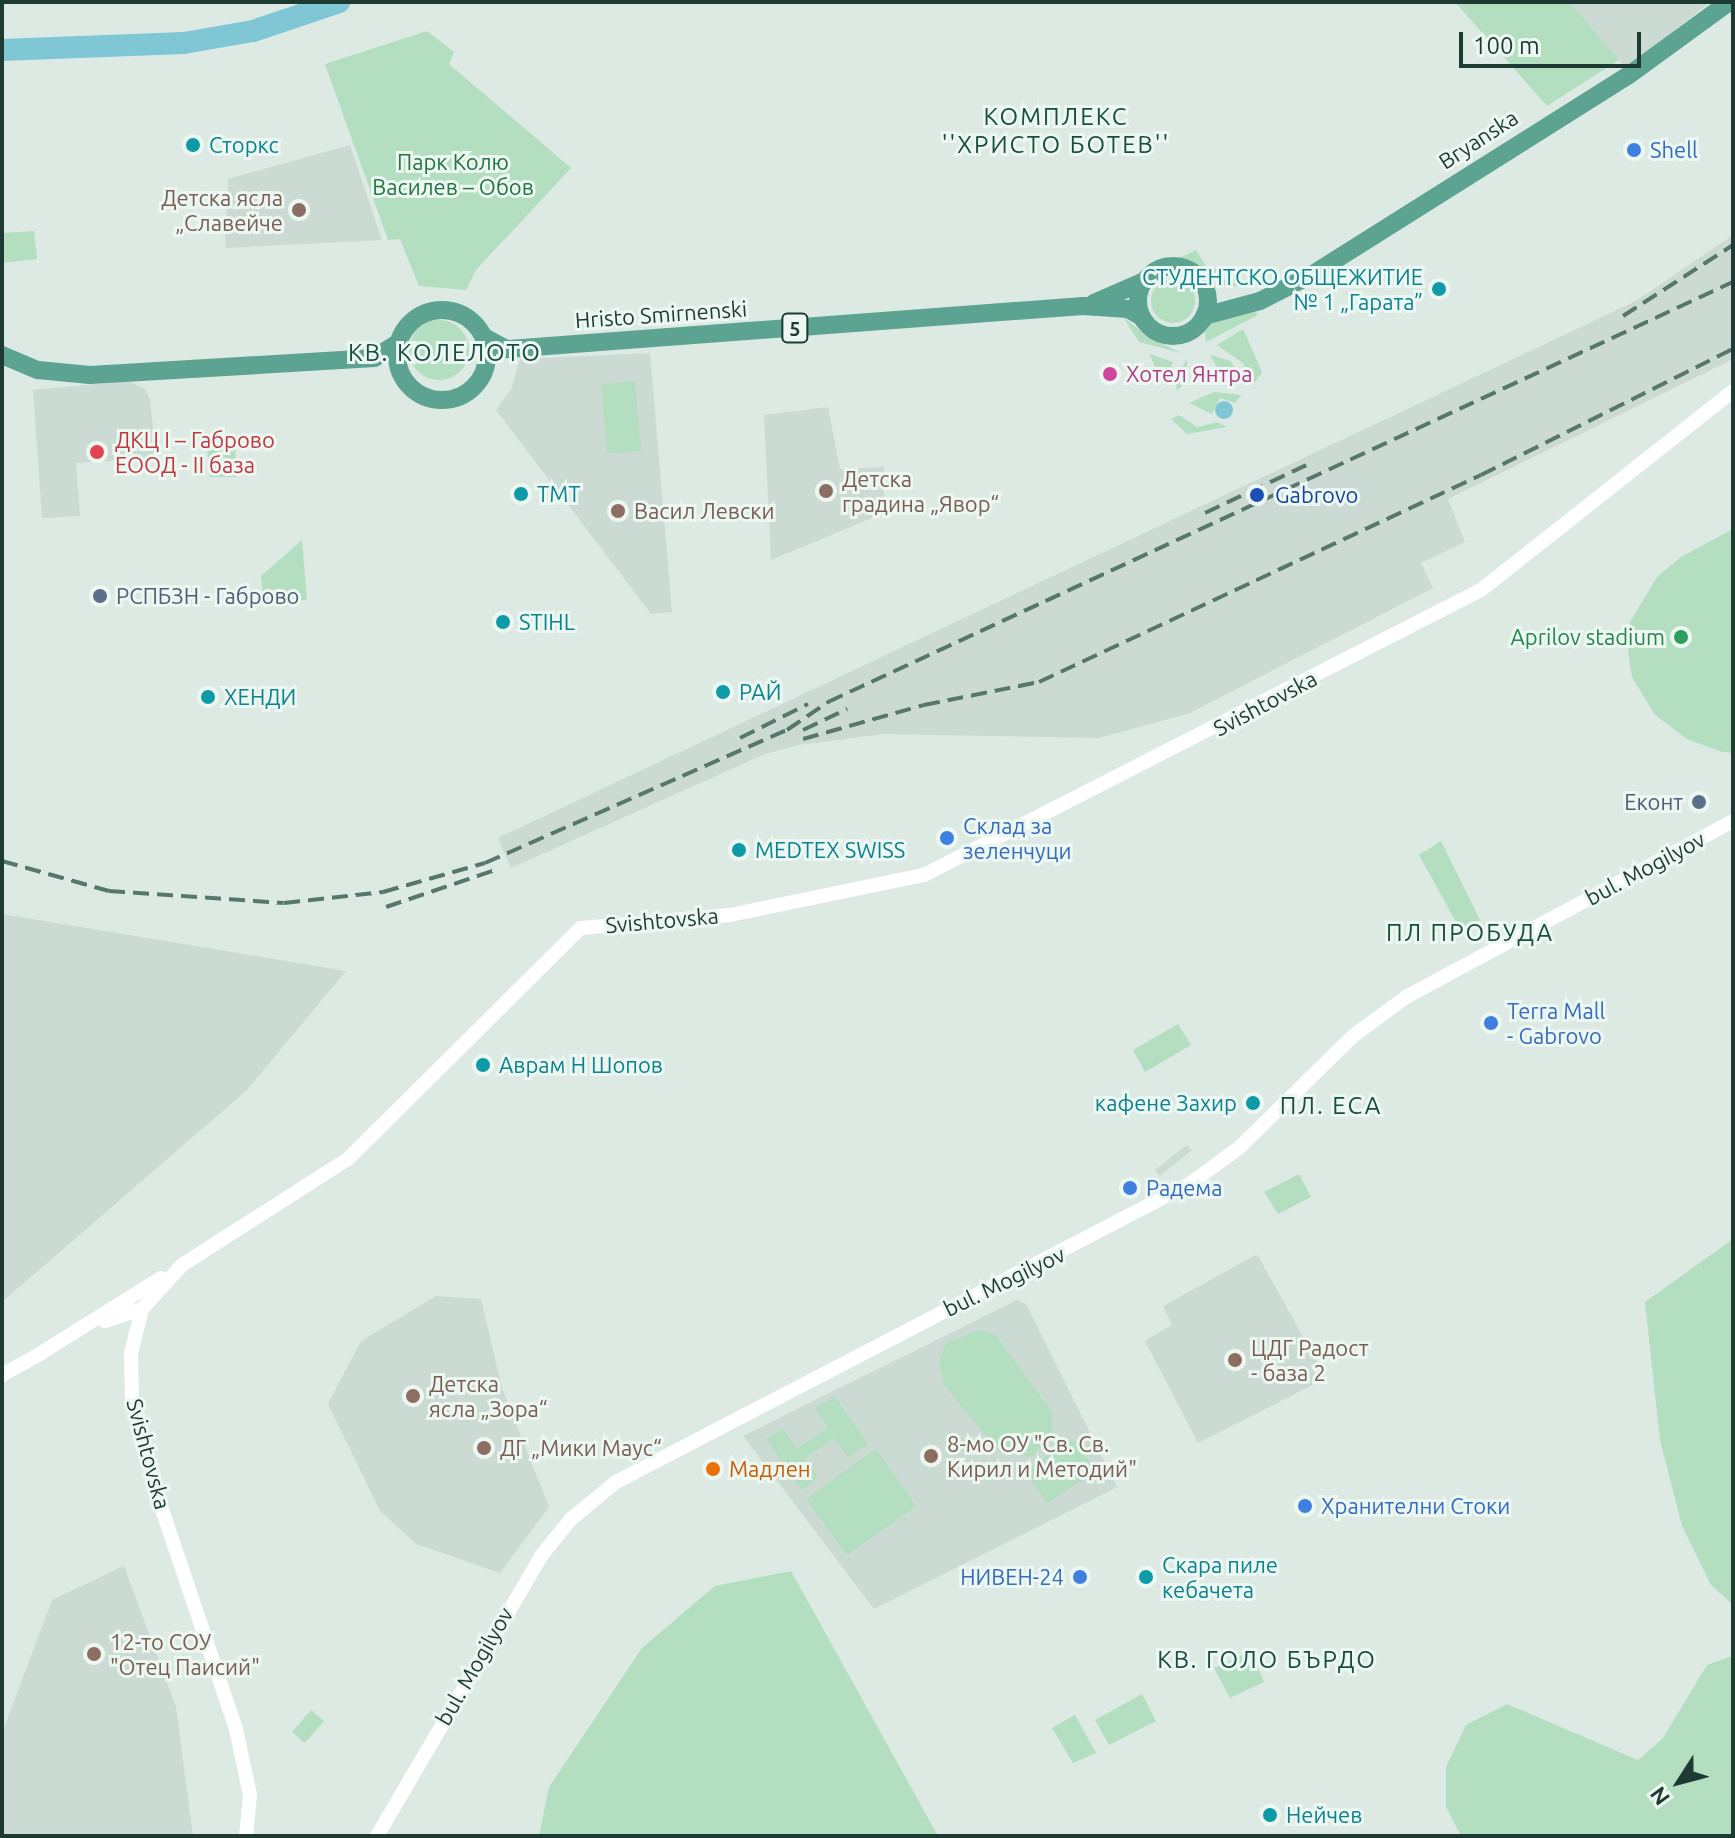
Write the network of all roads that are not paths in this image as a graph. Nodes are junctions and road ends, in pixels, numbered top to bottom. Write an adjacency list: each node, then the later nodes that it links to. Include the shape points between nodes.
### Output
1 (1729, 2): 4 (main road, Bryanska / 5, via 1629,75 1313,274)
2 (1144, 281): 3 (main road, 5, via 1155,271 1176,266 1191,271); 5 (main road, Hristo Smirnenski / 5); 7 (main road, via 1138,295)
3 (1204, 286): 4 (main road, 5); 6 (main road)
4 (1246, 304): 6 (main road, Bryanska / 5)
5 (1083, 306): 7 (main road, Hristo Smirnenski / 5, via 1128,309); 10 (main road, Hristo Smirnenski / 5)
6 (1204, 316): 7 (main road, 5, via 1187,332 1170,336 1153,330)
7 (1142, 317)
8 (484, 337): 9 (main road, via 465,316 439,309 413,320); 10 (main road); 13 (main road, via 488,357)
9 (398, 343): 12 (main road); 14 (main road)
10 (507, 349): 13 (main road)
11 (2, 355): 12 (main road, via 38,370 90,375)
12 (374, 358): 14 (main road)
13 (482, 377): 14 (main road, via 468,392 442,400 421,395)
14 (404, 380)
15 (1733, 391): 17 (street, Svishtovska, via 1481,590 924,875 730,915 581,928 348,1159)
16 (1733, 821): 22 (street, bul. Mogilyov, via 1406,997 1353,1036 1240,1147 1191,1183 616,1482 571,1519 541,1556)
17 (182, 1265): 18 (street, Svishtovska); 19 (street)
18 (142, 1309): 19 (street); 21 (street, Svishtovska, via 130,1373 136,1423 236,1729 250,1795)
19 (33, 1358): 20 (street)
20 (2, 1375)
21 (246, 1836)
22 (377, 1836)

